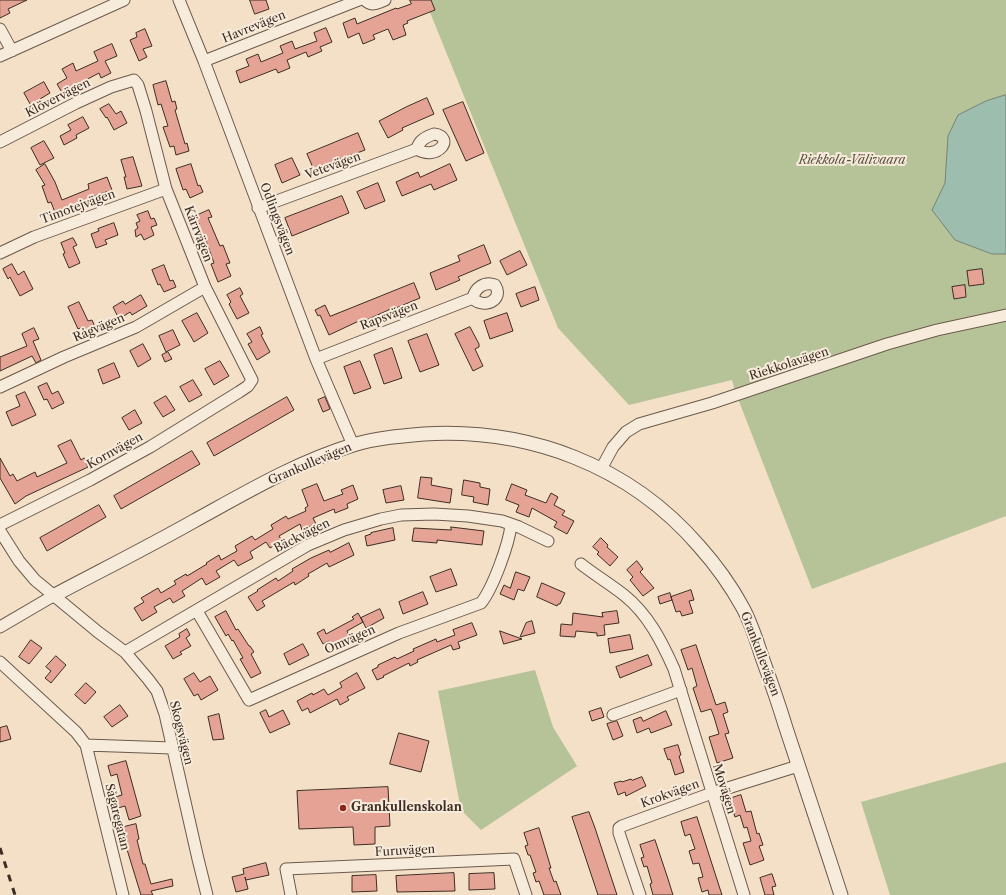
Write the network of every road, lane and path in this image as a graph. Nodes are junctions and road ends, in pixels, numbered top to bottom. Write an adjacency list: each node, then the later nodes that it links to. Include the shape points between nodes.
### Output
1 (124, 0): 7 (street)
2 (179, 0): 9 (street, Odlingsvägen)
3 (359, 0): 9 (street, Havrevägen)
4 (365, 0): 5 (street, via 374,4)
5 (385, 0)
6 (0, 29): 7 (street)
7 (12, 51): 8 (street)
8 (0, 56)
9 (204, 61): 14 (street, Odlingsvägen)
10 (128, 80): 11 (street, Klövervägen); 13 (street, Kärrvägen, via 134,80 138,85)
11 (0, 142)
12 (417, 149): 14 (street, Vetevägen)
13 (166, 189): 15 (street, Timotejvägen); 16 (street, Kärrvägen)
14 (258, 208): 19 (street, Odlingsvägen)
15 (0, 253)
16 (205, 287): 20 (street, Rågvägen, via 136,327); 21 (street, Kärrvägen, via 252,380)
17 (473, 298): 19 (street, Rapsvägen)
18 (1006, 315): 23 (street, Riekkolavägen, via 888,344 712,403 639,424 626,432)
19 (316, 359): 22 (street, Odlingsvägen)
20 (0, 387)
21 (239, 392): 24 (street, Kornvägen, via 90,480)
22 (353, 445): 23 (street, Grankullevägen, via 396,436 481,434 560,452); 29 (street, Grankullevägen, via 272,480)
23 (601, 469): 38 (street, Grankullevägen, via 659,506 687,532 725,577 750,624)
24 (0, 525)
25 (511, 525): 27 (street, Bäckvägen); 30 (street, Bäckvägen, via 502,521 468,516 434,514 400,515 381,519 344,530 308,545); 30 (street, Omvägen, via 510,536 488,595 481,603 399,633 249,700)
26 (0, 531): 29 (street, Skogsvägen, via 23,566)
27 (548, 541)
28 (581, 564): 34 (street, Movägen, via 625,596 642,614 663,644)
29 (53, 596): 31 (street, Grankullevägen); 32 (street, Skogsvägen)
30 (197, 611): 32 (street, Bäckvägen)
31 (0, 627)
32 (125, 652): 37 (street, Skogsvägen, via 157,691)
33 (0, 662): 36 (street, Sågaregatan, via 76,732)
34 (681, 690): 35 (street); 39 (street, Movägen)
35 (613, 715)
36 (86, 745): 37 (street); 40 (street, Sågaregatan)
37 (172, 748): 41 (street, Skogsvägen)
38 (798, 766): 39 (street, Krokvägen); 46 (street, Grankullevägen)
39 (712, 793): 44 (street, Krokvägen, via 619,828); 45 (street, Movägen)
40 (123, 895)
41 (207, 895)
42 (291, 895): 43 (street, Furuvägen, via 286,869 514,859)
43 (526, 895)
44 (640, 895)
45 (744, 895)
46 (841, 895)

